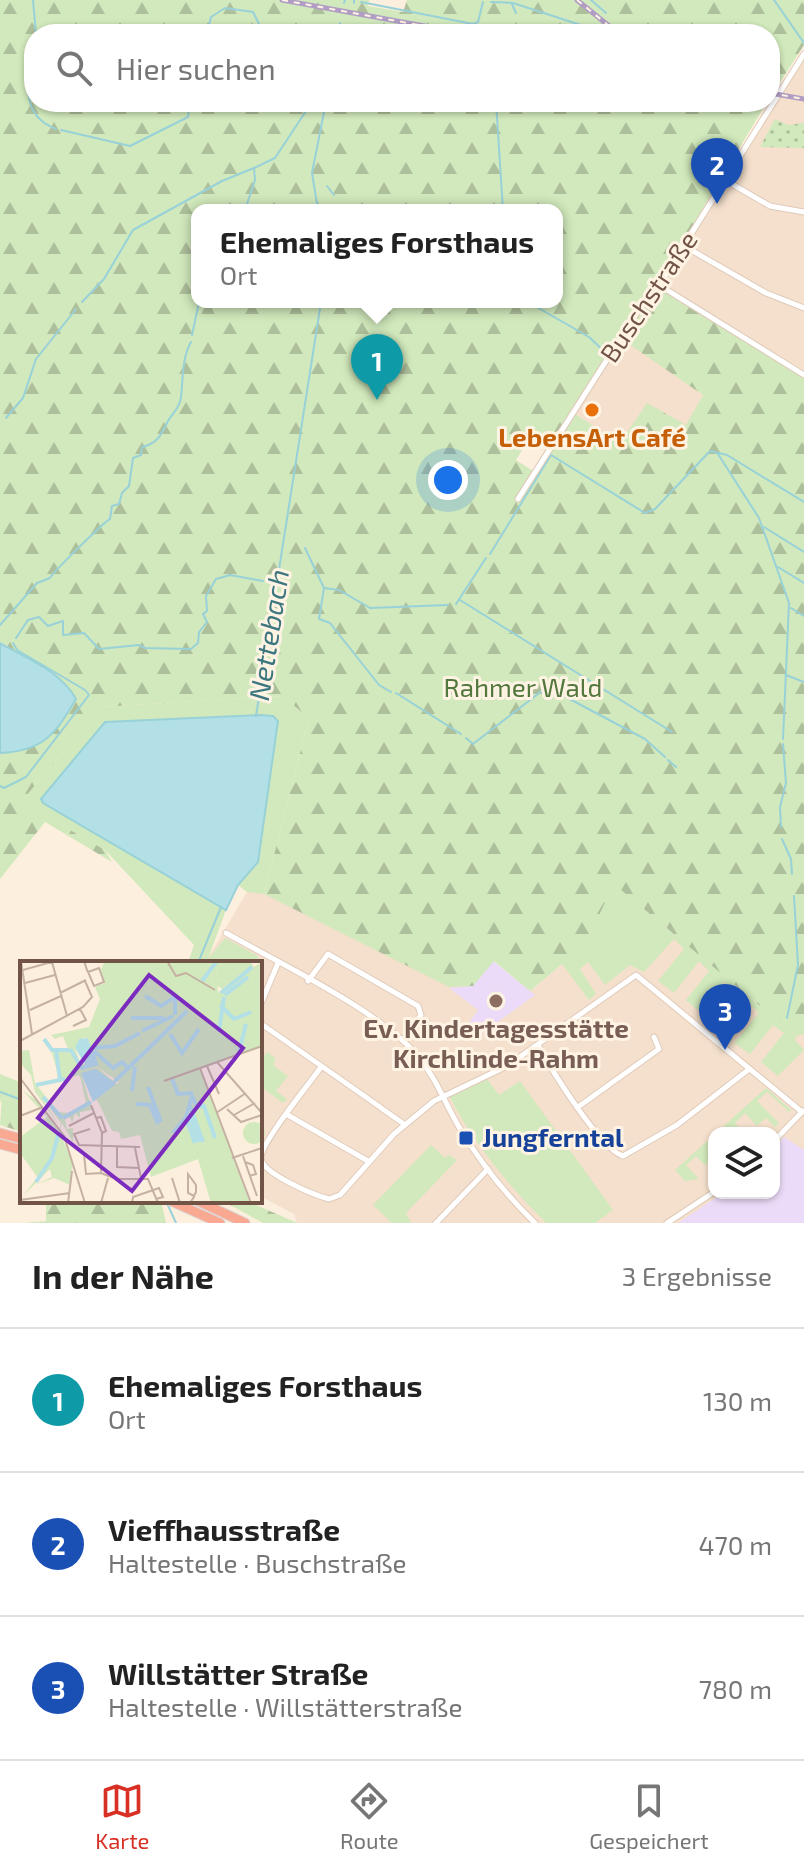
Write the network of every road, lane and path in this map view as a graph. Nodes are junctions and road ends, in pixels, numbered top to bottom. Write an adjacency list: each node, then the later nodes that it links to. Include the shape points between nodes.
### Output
1 (804, 54): 2 (street, Buschstraße)
2 (780, 92)
3 (768, 112): 4 (street, Buschstraße)
4 (725, 180): 5 (street, via 770,206); 6 (street, Buschstraße)
5 (804, 212)
6 (684, 246): 7 (street, Buschstraße); 8 (street, via 766,293)
7 (659, 285): 9 (street); 10 (street, Buschstraße)
8 (804, 308)
9 (804, 375)
10 (518, 499)
11 (226, 933): 12 (street)
12 (278, 963): 13 (street); 14 (street)
13 (308, 981): 17 (street); 17 (street, via 328,954 418,1006 421,1015)
14 (262, 1001)
15 (262, 1024): 19 (street)
16 (654, 1037): 22 (street, via 659,1049)
17 (403, 1040): 21 (street)
18 (538, 1045): 20 (street, via 636,975); 21 (street); 22 (street)
19 (321, 1067): 24 (street); 25 (street)
20 (748, 1070): 22 (street, via 677,1125 623,1156); 23 (street)
21 (445, 1097): 25 (street); 34 (street)
22 (578, 1107)
23 (803, 1112): 27 (street)
24 (286, 1114): 31 (street); 33 (street)
25 (404, 1124): 33 (street)
26 (0, 1133): 28 (highway)
27 (780, 1135)
28 (20, 1138)
29 (0, 1144): 30 (highway)
30 (20, 1149)
31 (262, 1154)
32 (262, 1159): 33 (street, via 277,1175 333,1199)
33 (368, 1161)
34 (488, 1169): 40 (street); 41 (street)
35 (708, 1196): 42 (street)
36 (176, 1203): 38 (highway)
37 (202, 1203): 39 (highway)
38 (220, 1223)
39 (245, 1223)
40 (436, 1223)
41 (535, 1223)
42 (667, 1223)

